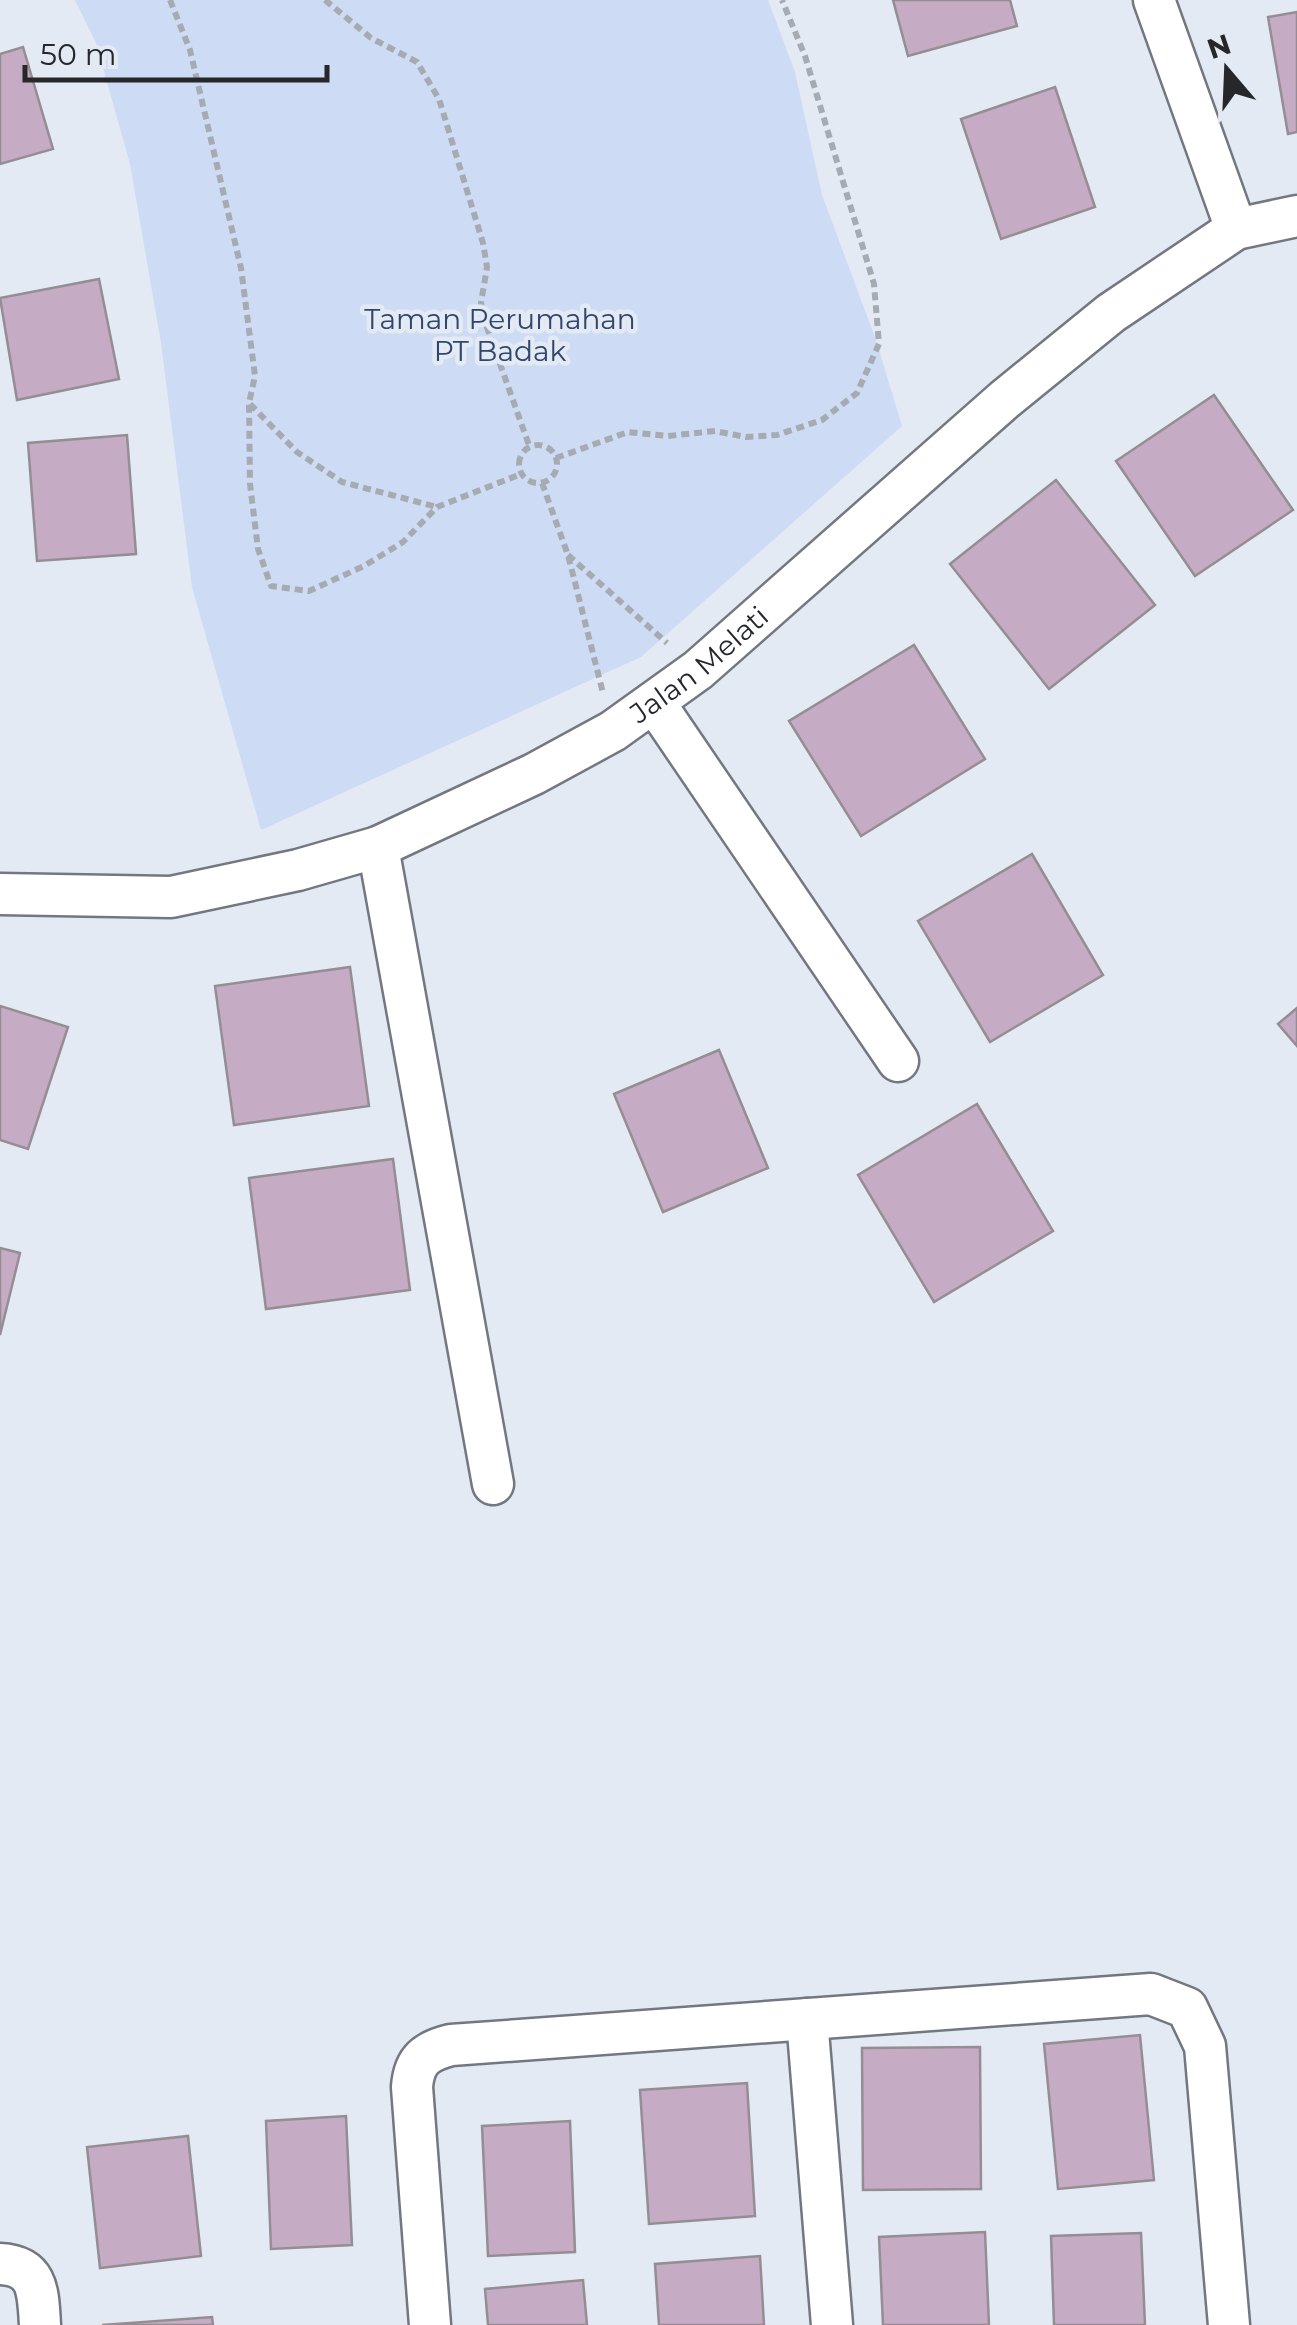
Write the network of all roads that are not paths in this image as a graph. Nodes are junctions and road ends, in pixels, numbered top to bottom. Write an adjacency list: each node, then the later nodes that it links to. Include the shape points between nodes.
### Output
1 (1154, 0): 3 (street)
2 (1297, 216): 3 (street, Jalan Melati)
3 (1236, 228): 4 (street, Jalan Melati, via 1112,313 1004,400)
4 (654, 702): 5 (street, Jalan Melati, via 534,774); 7 (street)
5 (378, 847): 6 (street, Jalan Melati, via 171,897); 8 (street)
6 (0, 894)
7 (898, 1061)
8 (493, 1484)
9 (807, 2018): 12 (street, via 451,2045 420,2058 412,2087); 13 (street); 14 (street, via 1151,1994 1187,2008 1205,2046)
10 (0, 2264): 11 (street, via 22,2267 32,2277)
11 (40, 2325)
12 (430, 2325)
13 (832, 2325)
14 (1229, 2325)

